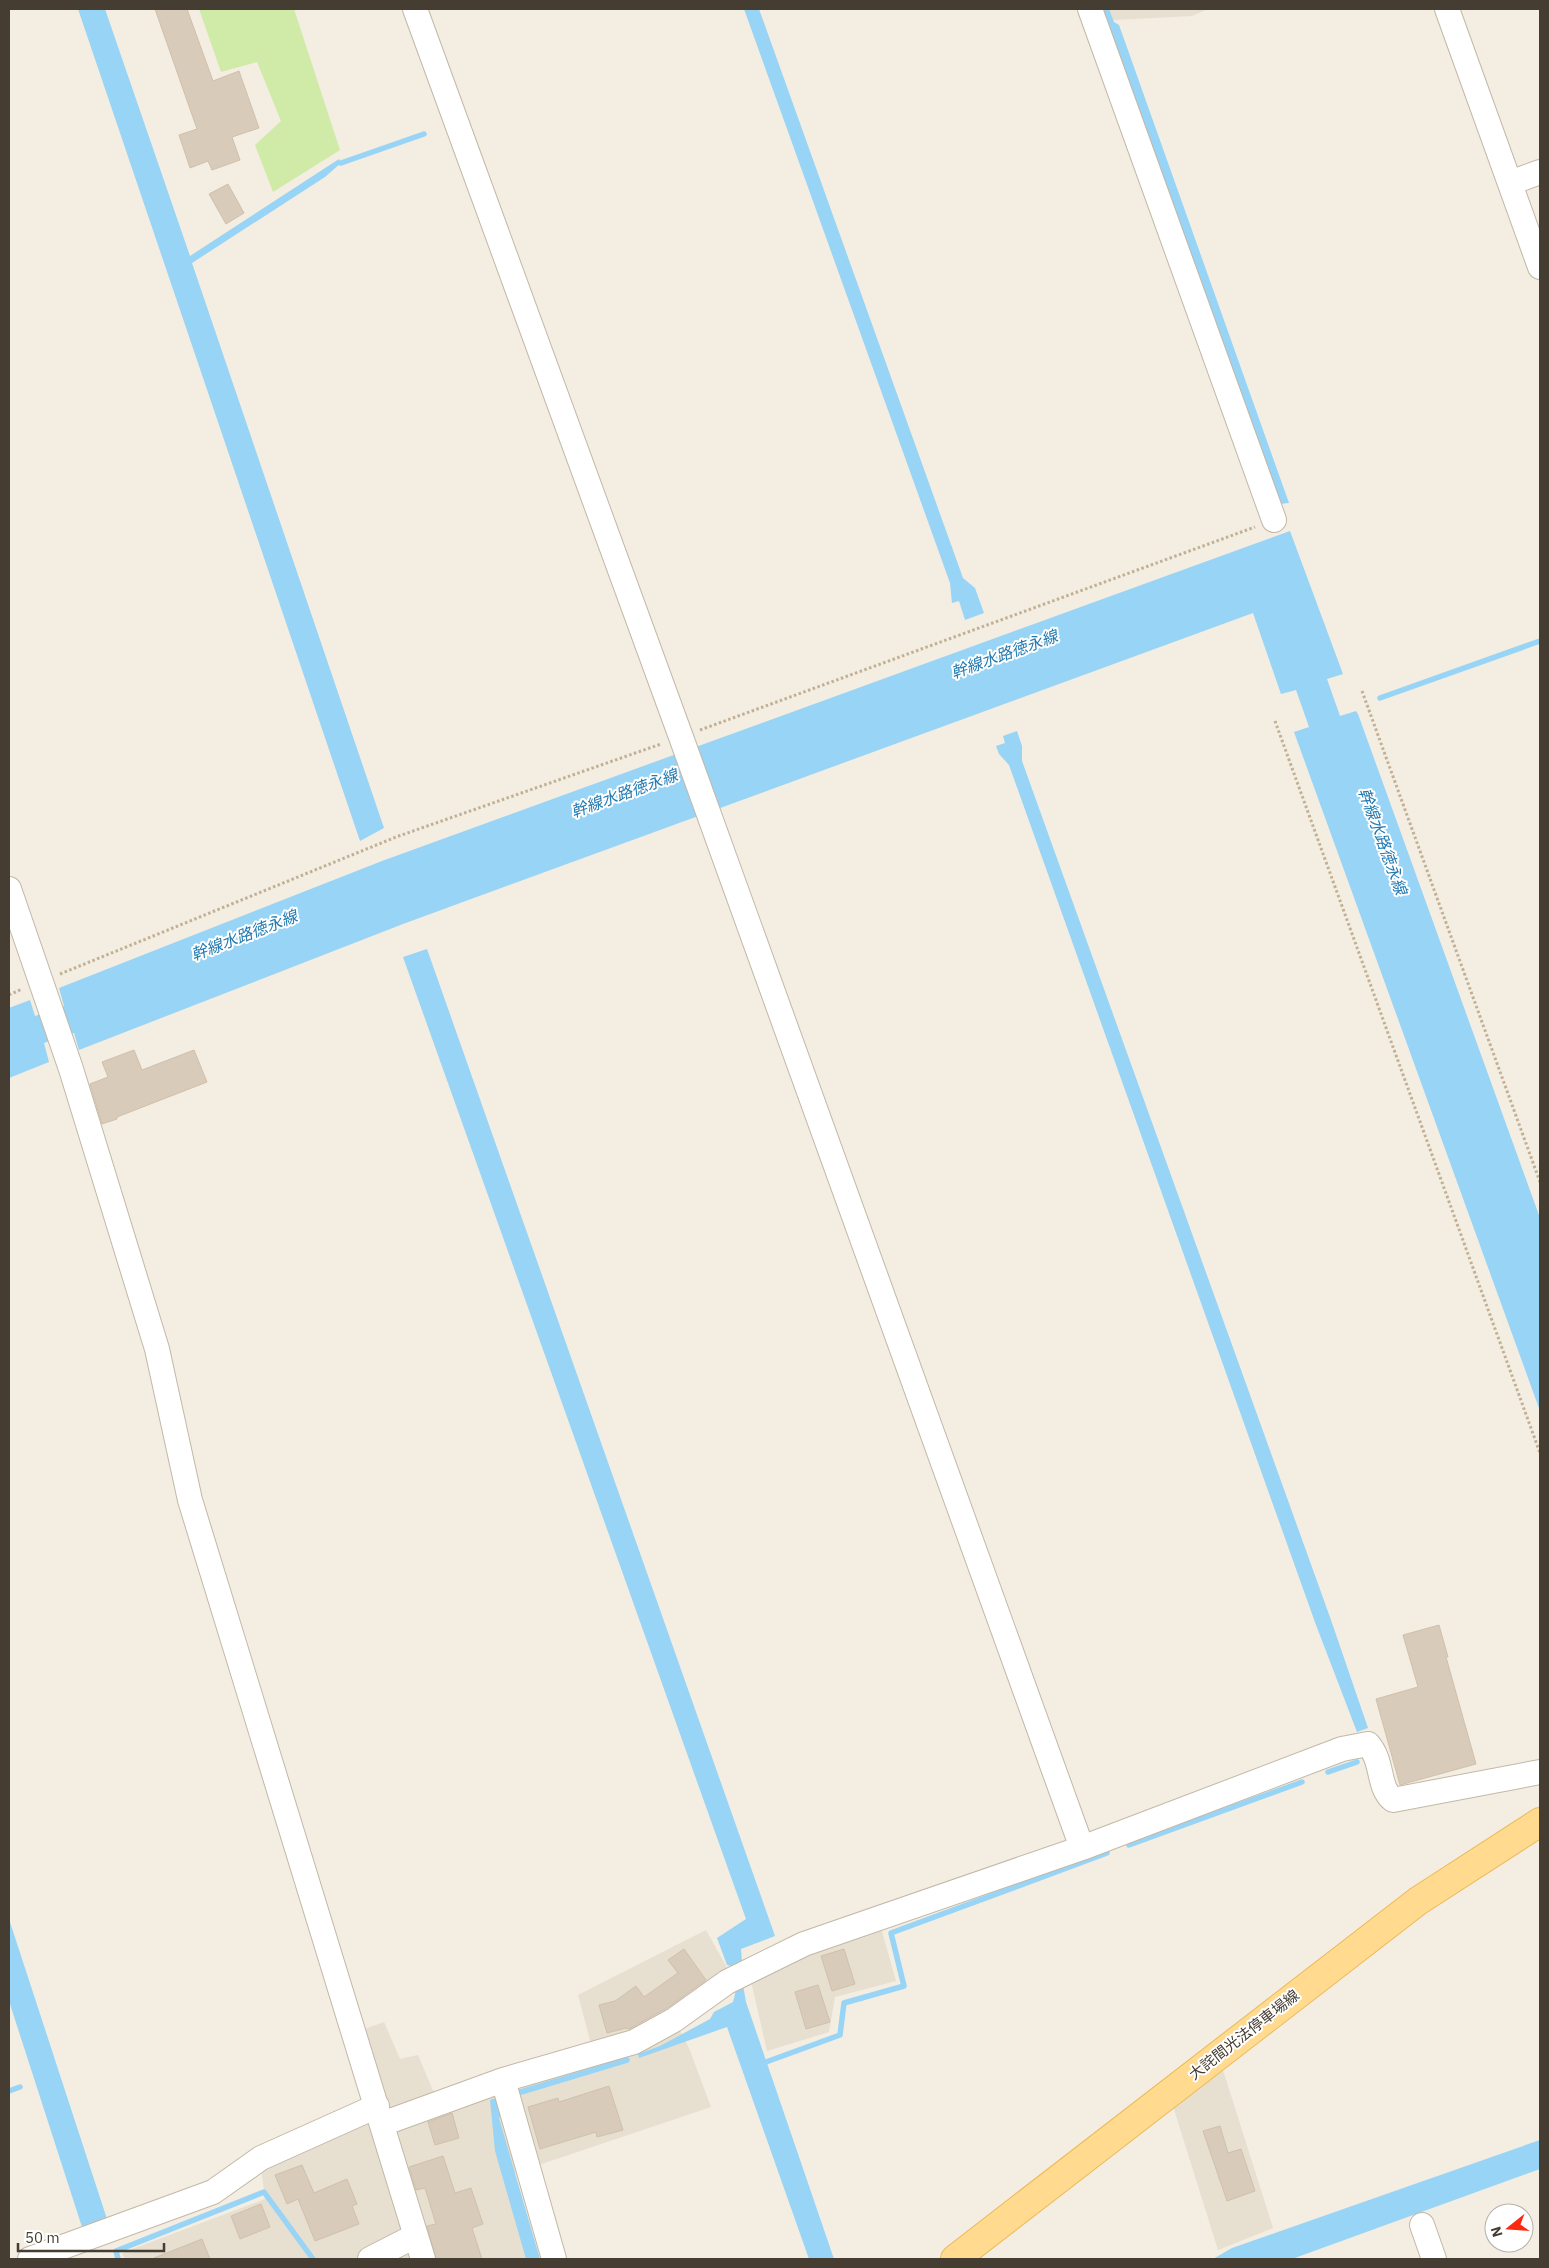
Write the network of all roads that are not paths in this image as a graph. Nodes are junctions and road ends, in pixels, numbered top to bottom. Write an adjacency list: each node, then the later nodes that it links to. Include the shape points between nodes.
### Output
1 (415, 9): 11 (street, via 704,798)
2 (1090, 9): 7 (street)
3 (1447, 9): 5 (street)
4 (1540, 172): 5 (street)
5 (1510, 184): 6 (street)
6 (1540, 267)
7 (1274, 520)
8 (9, 889): 13 (street, via 62,1045 157,1349 190,1500)
9 (1540, 1772): 11 (street, via 1393,1800 1386,1794 1376,1753 1368,1744 1342,1749)
10 (1540, 1822): 20 (main road, 大詫間光法停車場線, via 1418,1901)
11 (1082, 1848): 12 (street, via 804,1944 736,1977 674,2020 634,2042)
12 (503, 2080): 13 (street); 19 (street)
13 (380, 2115): 15 (street); 16 (street, via 261,2158 213,2192)
14 (1422, 2225): 21 (street)
15 (415, 2236): 17 (street); 18 (street)
16 (30, 2259)
17 (370, 2259)
18 (423, 2259)
19 (554, 2259)
20 (955, 2259)
21 (1434, 2259)

